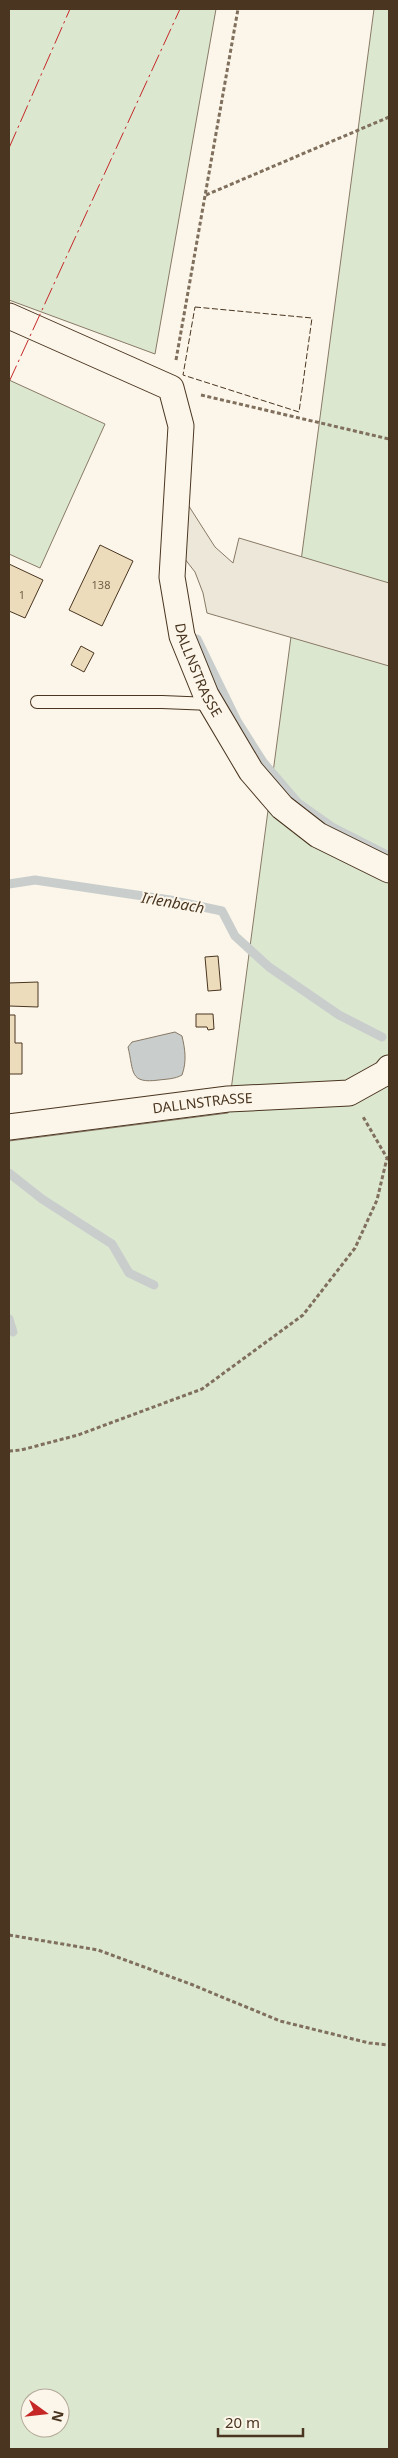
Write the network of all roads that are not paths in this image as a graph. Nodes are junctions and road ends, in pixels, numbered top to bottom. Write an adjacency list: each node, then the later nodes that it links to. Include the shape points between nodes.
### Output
1 (9, 316): 3 (street, DALLNSTRASSE, via 171,388 181,426 172,577 182,636)
2 (37, 702): 3 (lane)
3 (211, 704): 4 (street, DALLNSTRASSE, via 251,771 282,807 318,835)
4 (389, 870)
5 (389, 1068): 6 (street, DALLNSTRASSE, via 349,1093 228,1099)
6 (9, 1127)

